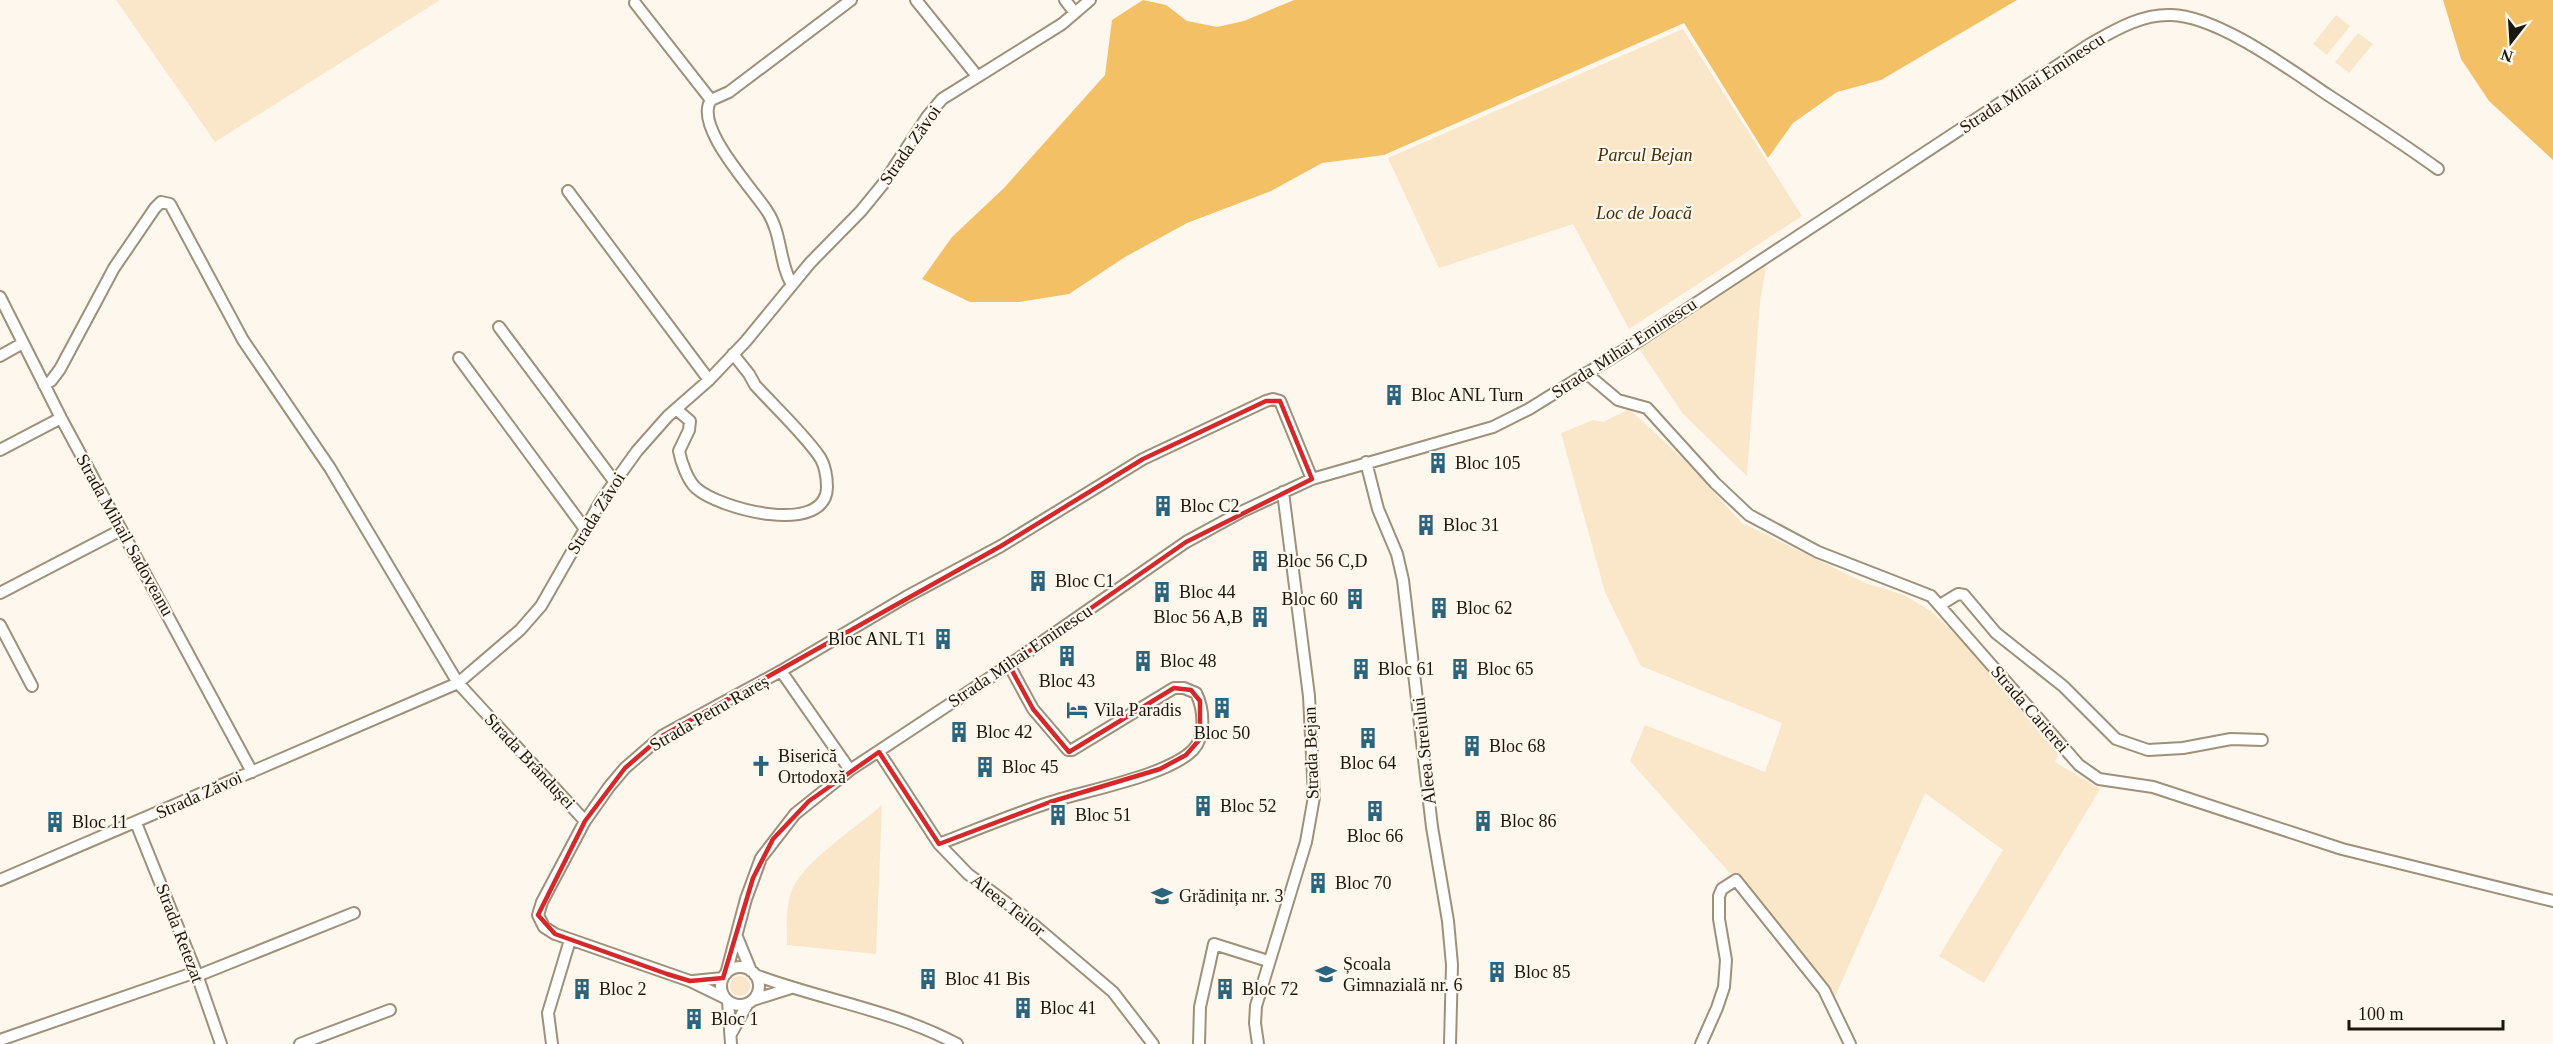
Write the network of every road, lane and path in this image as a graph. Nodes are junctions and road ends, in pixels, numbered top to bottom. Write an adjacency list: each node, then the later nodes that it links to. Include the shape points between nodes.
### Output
1 (851, 0): 8 (street, via 729,92)
2 (916, 0): 7 (street)
3 (1065, 0): 6 (street)
4 (1090, 0): 6 (street, Strada Zăvoi)
5 (635, 3): 8 (street)
6 (1075, 13): 7 (street, Strada Zăvoi)
7 (977, 76): 11 (street, Strada Zăvoi, via 942,99 883,184)
8 (711, 100): 11 (street, via 707,110 717,144 768,212)
9 (2438, 169): 18 (street, Strada Mihai Eminescu, via 2279,62 2218,28 2171,15 2146,17 2090,44)
10 (568, 191): 19 (street)
11 (792, 285): 15 (street, Strada Zăvoi)
12 (0, 297): 14 (street, Strada Mihail Sadoveanu)
13 (500, 327): 26 (street)
14 (23, 343): 16 (street); 20 (street, Strada Mihail Sadoveanu)
15 (733, 354): 19 (street, Strada Zăvoi); 21 (street, via 755,385 820,457 827,488 820,506 805,514 771,514 729,504 698,490 679,451 690,421)
16 (0, 356)
17 (459, 358): 28 (street)
18 (1586, 373): 24 (street, Strada Mihai Eminescu, via 1493,427); 31 (street, Strada Carierei, via 1618,400 1647,408 1749,515 1818,552 1913,587)
19 (709, 380): 21 (street, Strada Zăvoi)
20 (44, 385): 22 (street, Strada Mihail Sadoveanu); 35 (street, Strada Brândușei, via 60,369 105,284 155,208 161,202 170,204 243,340 330,468)
21 (676, 409): 26 (street, Strada Zăvoi)
22 (61, 418): 23 (street); 29 (street, Strada Mihail Sadoveanu)
23 (0, 450)
24 (1366, 462): 25 (street, Strada Mihai Eminescu); 67 (street, Aleea Streiului, via 1404,580 1432,827 1448,921 1452,965)
25 (1312, 478): 27 (street, Strada Mihai Eminescu); 34 (street, via 1280,401 1266,401 1143,459 1001,546)
26 (614, 481): 28 (street, Strada Zăvoi)
27 (1283, 492): 33 (street, Strada Mihai Eminescu, via 1186,542); 49 (street, Strada Bejan, via 1309,696 1314,797 1306,842)
28 (585, 529): 35 (street, Strada Zăvoi, via 541,606 520,630)
29 (121, 530): 30 (street); 40 (street, Strada Mihail Sadoveanu)
30 (0, 593)
31 (1940, 604): 37 (street, via 1958,594 1964,595 1996,633 2063,686 2116,739 2148,750 2231,739); 45 (street, Strada Carierei, via 2079,765 2099,779 2153,788 2342,849)
32 (0, 625): 36 (street)
33 (1009, 665): 38 (street, Strada Mihai Eminescu); 43 (street, via 1033,709 1068,750 1174,688 1196,693 1202,715 1200,740 1186,755 1160,769 1050,802)
34 (781, 671): 39 (street, Strada Petru Rareș); 41 (street, Strada Petru Rareș, via 662,736 625,768)
35 (458, 683): 40 (street, Strada Zăvoi); 41 (street, Strada Brândușei)
36 (32, 686)
37 (2262, 740)
38 (879, 752): 39 (street, Strada Mihai Eminescu); 43 (street, Aleea Teilor)
39 (850, 770): 47 (street, Strada Mihai Eminescu, via 795,814 767,849 753,878)
40 (252, 772): 42 (street, Strada Zăvoi)
41 (585, 821): 48 (street, Strada Brândușei, via 538,915 544,927)
42 (136, 823): 44 (street, Strada Zăvoi); 51 (street, Strada Retezat)
43 (939, 844): 64 (street, Aleea Teilor, via 968,874 1106,986)
44 (0, 880)
45 (2553, 901)
46 (354, 913): 51 (street)
47 (737, 937): 50 (street); 52 (street, Strada Mihai Eminescu)
48 (570, 940): 53 (street, Strada Brândușei); 62 (street, via 548,1013)
49 (1268, 962): 65 (street, via 1214,944 1200,1007); 66 (street, Strada Bejan, via 1256,1006)
50 (753, 973): 52 (street, via 740,968); 54 (street); 56 (street, via 759,985)
51 (196, 974): 59 (street); 60 (street, Strada Retezat)
52 (724, 976): 53 (street, Strada Brândușei); 55 (street, via 721,988)
53 (690, 981): 55 (street, Strada Brândușei)
54 (791, 988): 56 (street); 63 (street, via 897,1016)
55 (727, 999): 56 (street, via 738,1005); 58 (street)
56 (750, 1002): 58 (street)
57 (390, 1010): 61 (street)
58 (731, 1039)
59 (0, 1040)
60 (221, 1044)
61 (300, 1044)
62 (552, 1044)
63 (957, 1044)
64 (1153, 1044)
65 (1199, 1044)
66 (1258, 1044)
67 (1450, 1044)
68 (1701, 1044): 69 (street, via 1724,987 1726,960 1719,896 1722,889 1736,880 1824,990)
69 (1850, 1044)

